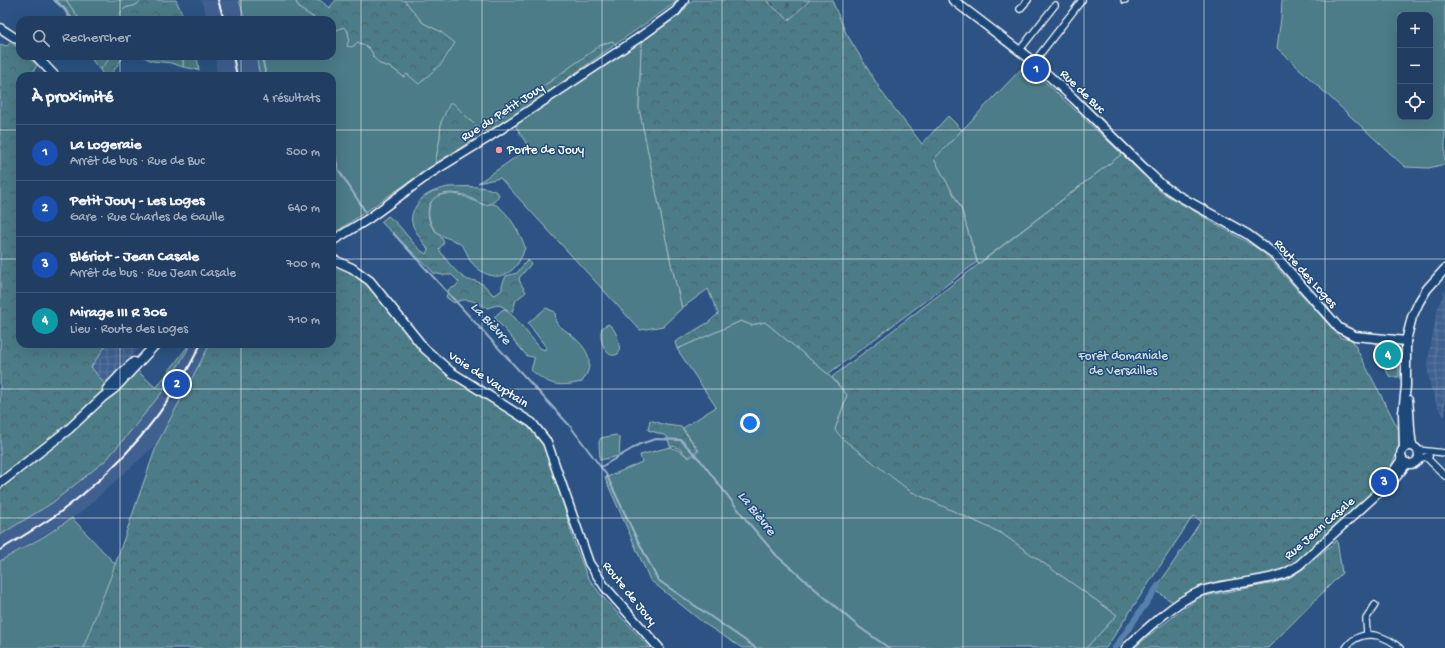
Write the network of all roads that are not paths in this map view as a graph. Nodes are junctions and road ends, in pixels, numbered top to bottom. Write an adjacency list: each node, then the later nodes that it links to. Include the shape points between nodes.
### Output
1 (684, 0): 14 (street, Rue du Petit Jouy, via 676,11 640,37 432,172 368,219)
2 (953, 0): 9 (street, Rue de Buc)
3 (1028, 0): 6 (street)
4 (1082, 0): 11 (street)
5 (1055, 6): 9 (street)
6 (1020, 9)
7 (0, 28): 8 (street)
8 (16, 38)
9 (1019, 51): 11 (street, Rue de Buc)
10 (40, 60): 12 (street)
11 (1034, 62): 13 (street, Rue de Buc)
12 (51, 72)
13 (1118, 143): 17 (street, Route des Loges, via 1177,195 1247,234 1273,253 1339,328 1355,336)
14 (336, 239)
15 (336, 261): 28 (street, Voie de Vauptain, via 370,281 424,348 445,367 532,423 547,442)
16 (1445, 269): 17 (street, via 1419,302)
17 (1406, 341): 21 (street, via 1404,413)
18 (146, 348): 20 (street)
19 (152, 348): 20 (street, via 123,380)
20 (103, 397): 27 (street, via 69,429)
21 (1411, 447): 22 (street); 24 (street, via 1419,454); 25 (street, via 1401,452)
22 (1442, 453): 23 (street)
23 (1426, 457): 24 (street); 26 (street)
24 (1418, 459): 25 (street, via 1413,463)
25 (1405, 461): 32 (street, Rue Jean Casale, via 1378,493 1299,566 1267,579 1199,592 1172,609)
26 (1445, 476)
27 (0, 484)
28 (562, 484): 31 (street, Route de Jouy, via 589,563 604,587)
29 (1375, 605): 30 (street, via 1366,619)
30 (1367, 634): 33 (street, via 1354,639); 34 (street, via 1379,635)
31 (659, 648)
32 (1126, 648)
33 (1346, 648)
34 (1400, 648)

